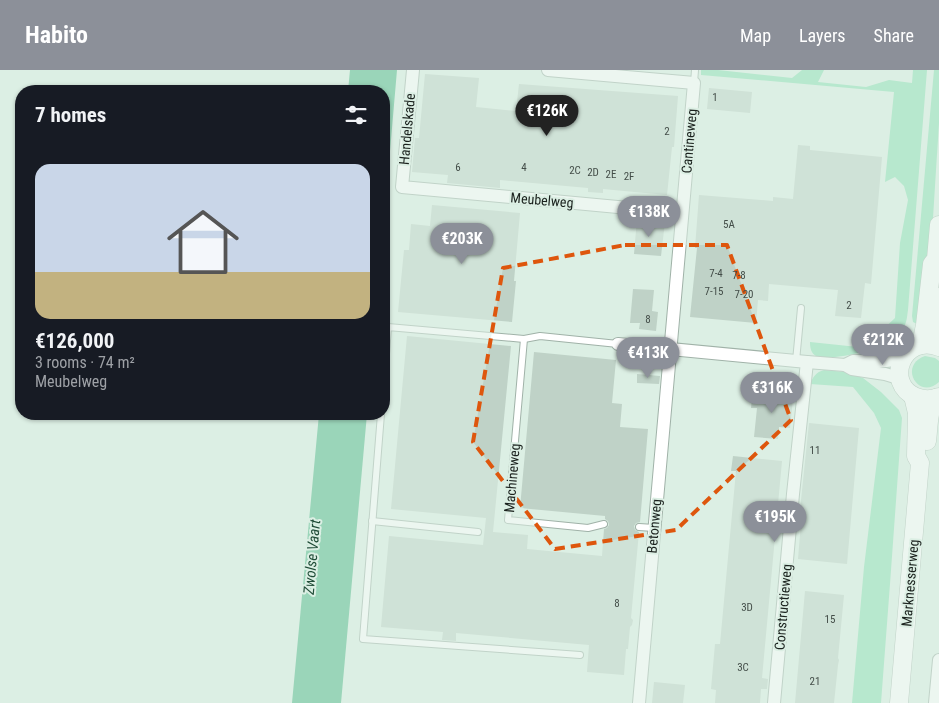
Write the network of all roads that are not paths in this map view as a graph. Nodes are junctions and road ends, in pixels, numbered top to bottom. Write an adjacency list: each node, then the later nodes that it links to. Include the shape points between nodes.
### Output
1 (413, 70): 4 (street, Handelskade)
2 (548, 70): 3 (street)
3 (694, 76): 5 (street, Cantineweg)
4 (402, 187): 5 (street, Meubelweg)
5 (682, 213): 15 (street, Cantineweg)
6 (939, 225): 7 (main road)
7 (938, 261): 13 (main road, via 932,264)
8 (939, 297): 14 (main road)
9 (801, 308): 17 (lane)
10 (390, 327): 11 (lane)
11 (524, 339): 12 (lane, via 540,336); 25 (lane, Machineweg, via 508,520 588,528)
12 (618, 344): 15 (street)
13 (920, 345): 14 (main road); 16 (main road)
14 (939, 346)
15 (670, 349): 17 (street); 27 (street, Betonweg)
16 (902, 359): 18 (street, via 853,361); 19 (main road)
17 (801, 361): 18 (street); 33 (street, Constructieweg)
18 (846, 365): 19 (street)
19 (900, 380): 20 (main road)
20 (913, 396): 21 (main road, via 924,399); 23 (main road, Marknesserweg, via 918,413 916,456)
21 (938, 397): 23 (main road, Marknesserweg, via 932,404 925,457)
22 (380, 420): 24 (lane)
23 (920, 463): 34 (main road, Marknesserweg)
24 (372, 521): 28 (lane); 29 (lane, via 363,639)
25 (604, 524)
26 (639, 527): 27 (lane)
27 (654, 528): 32 (street, Betonweg)
28 (478, 532)
29 (580, 656)
30 (939, 660): 31 (street)
31 (938, 676): 35 (street)
32 (639, 703)
33 (774, 703)
34 (900, 703)
35 (935, 703)

